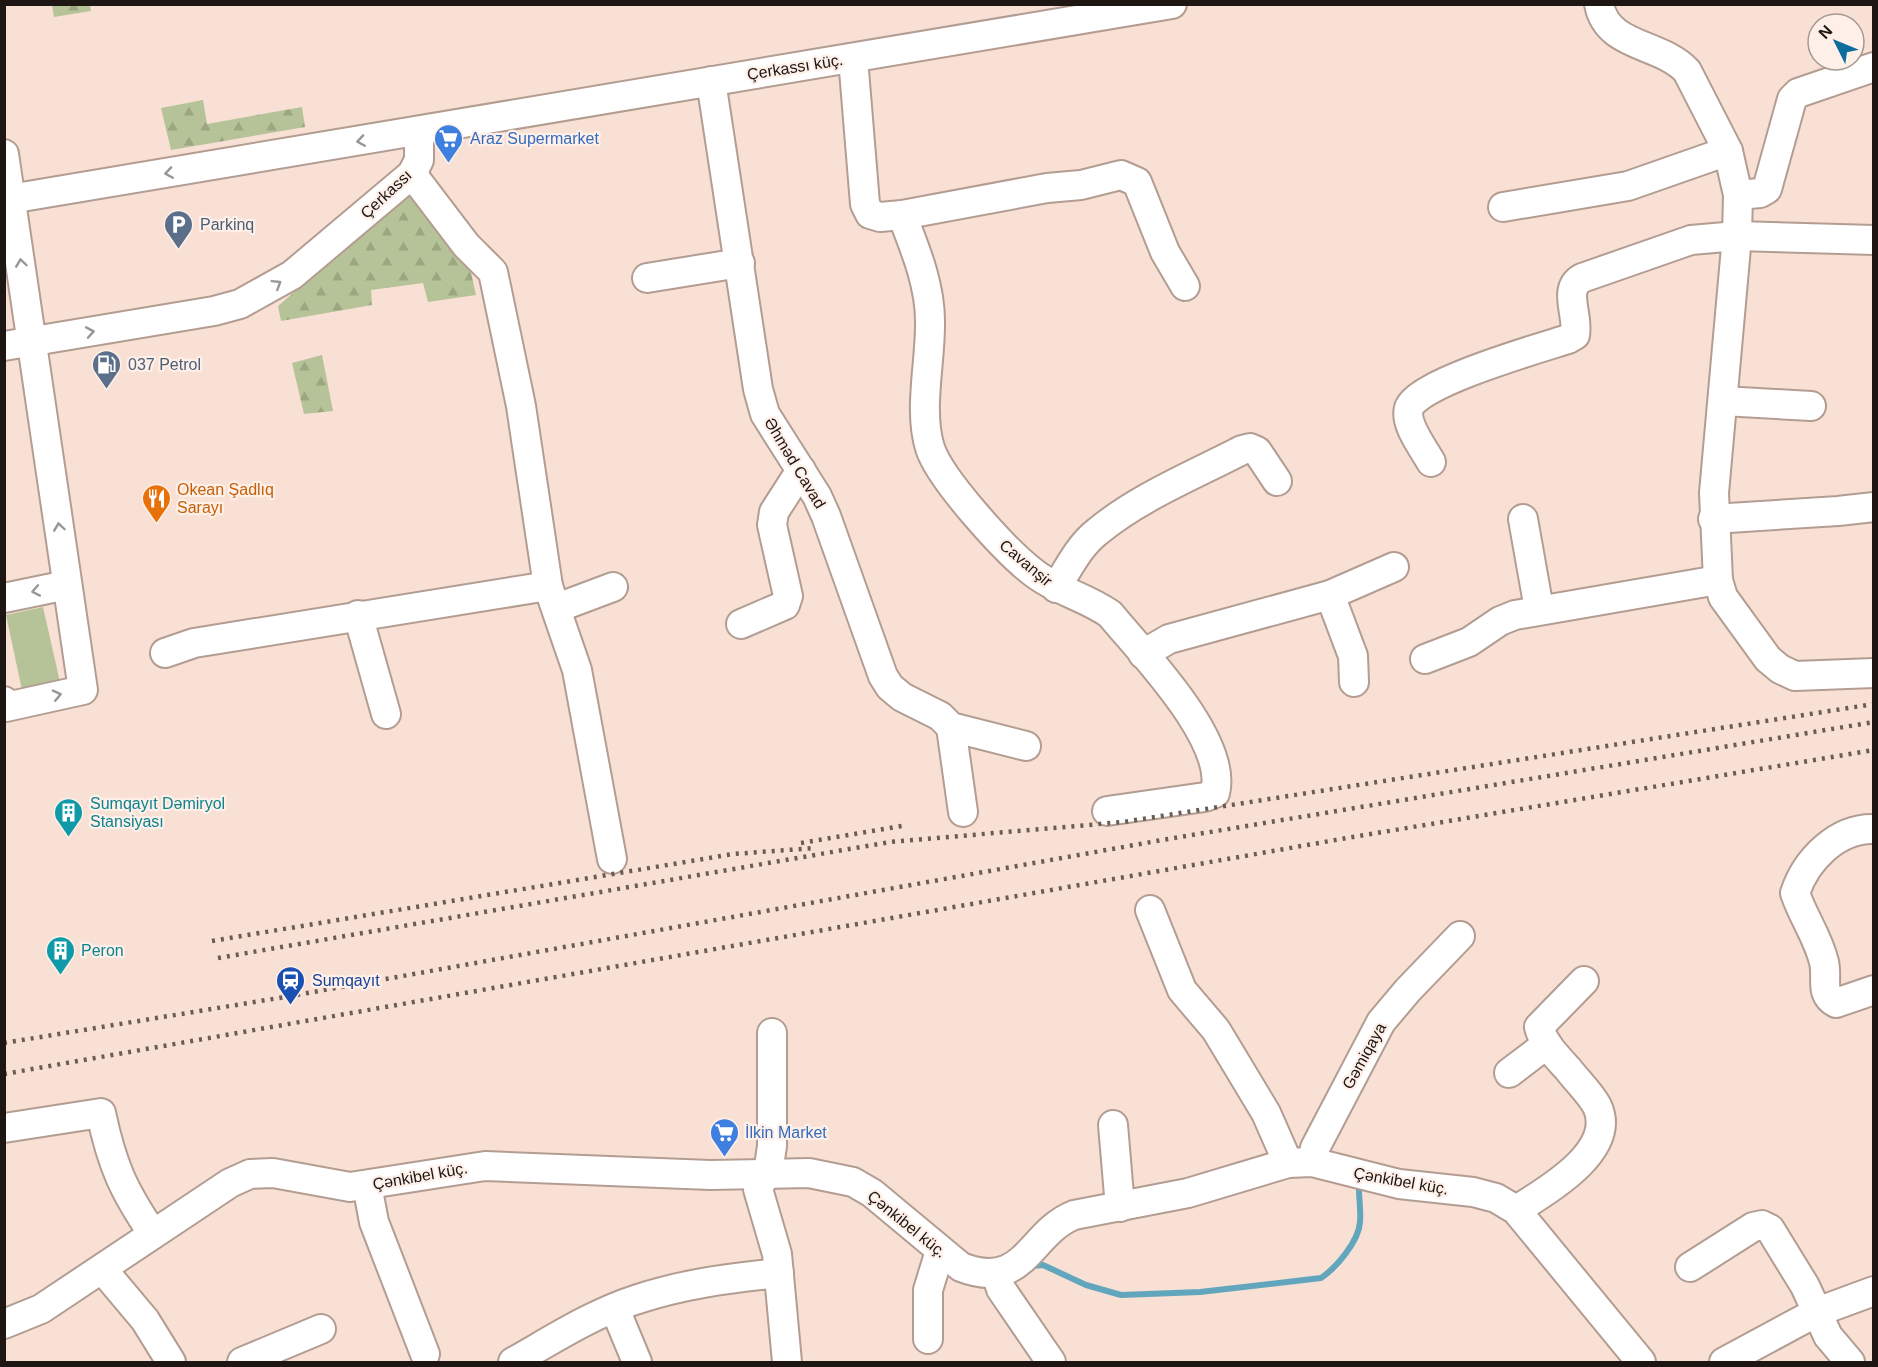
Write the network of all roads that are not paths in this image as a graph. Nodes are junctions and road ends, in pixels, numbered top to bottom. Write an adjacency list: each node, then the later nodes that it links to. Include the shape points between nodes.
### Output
1 (1172, 4): 3 (street, Çerkassı küç.)
2 (1599, 4): 7 (street, via 1609,29 1677,61 1687,71)
3 (853, 58): 5 (street, Çerkassı küç.); 13 (street, via 865,204 870,214)
4 (1874, 67): 10 (street, via 1798,93 1792,99 1767,189)
5 (711, 81): 6 (street, Çerkassı küç.); 16 (street, Əhməd Cavad)
6 (419, 132): 9 (street, Çerkassı, via 419,160); 11 (street, one-way to 11)
7 (1728, 152): 10 (street); 12 (street, via 1628,186)
8 (4, 154): 11 (street)
9 (412, 174): 20 (street, Çerkassı, one-way to 9, via 214,311 259,296 292,275); 36 (street, via 466,245 493,272 521,406)
10 (1738, 195): 14 (street)
11 (8, 199): 19 (street, one-way to 11)
12 (1503, 207)
13 (902, 216): 18 (street, via 1121,176 1137,182 1164,252); 34 (street, Cavanşir, via 917,254 929,305 927,430 936,462 991,533 1033,573)
14 (1737, 236): 15 (street); 22 (street); 24 (street, via 1691,240 1582,278 1572,290 1575,334 1473,370 1417,396 1409,407 1408,419)
15 (1874, 240)
16 (740, 263): 17 (street); 25 (street, Əhməd Cavad, via 765,414)
17 (647, 278)
18 (1185, 286)
19 (15, 295): 20 (street)
20 (32, 342): 21 (street, Çerkassı); 32 (street, one-way to 20)
21 (4, 346)
22 (1722, 401): 23 (street); 29 (street)
23 (1811, 406)
24 (1431, 462)
25 (801, 470): 40 (street, via 774,512 772,525 788,596 785,604); 48 (street, Əhməd Cavad, via 826,516 883,676 902,697 940,716)
26 (1277, 481): 34 (street, via 1257,451 1242,450 1149,498 1097,532 1080,550)
27 (1874, 507): 29 (street)
28 (1523, 519): 38 (street)
29 (1713, 519): 31 (street)
30 (1394, 567): 35 (street)
31 (1718, 580): 38 (street); 44 (street, via 1724,597 1768,659 1780,669 1796,676)
32 (67, 585): 37 (street, one-way to 37); 46 (street, one-way to 32, via 6,707 83,690)
33 (613, 588): 36 (street)
34 (1056, 588): 42 (street, Cavanşir, via 1110,614)
35 (1330, 595): 42 (street, via 1168,639); 45 (street, via 1353,656)
36 (552, 597): 39 (street); 53 (street, via 577,670)
37 (4, 598)
38 (1539, 609): 43 (street, via 1500,621 1469,642)
39 (357, 615): 41 (street, via 194,643); 47 (street)
40 (741, 624)
41 (165, 653)
42 (1143, 654): 50 (street, Cavanşir, via 1200,726 1213,752 1218,784 1215,793 1205,797)
43 (1425, 659)
44 (1874, 673)
45 (1354, 682)
46 (4, 701)
47 (386, 714)
48 (951, 726): 49 (street, Əhməd Cavad); 51 (street)
49 (1026, 746)
50 (1107, 811)
51 (963, 812)
52 (1874, 829): 57 (street, via 1853,830 1814,857 1802,873 1795,893 1820,946 1825,966 1824,990 1829,999 1836,1003)
53 (612, 859)
54 (1150, 910): 63 (street, via 1182,990 1216,1030)
55 (1460, 936): 63 (street, Gəmiqaya, via 1381,1023 1316,1148)
56 (1584, 981): 59 (street, via 1542,1022 1540,1031)
57 (1874, 990)
58 (772, 1033): 64 (street, via 772,1146)
59 (1547, 1044): 60 (street); 67 (street, via 1596,1105 1602,1129 1584,1158 1552,1187)
60 (1509, 1073)
61 (1113, 1125): 66 (street)
62 (4, 1128): 68 (street, via 101,1113 117,1177)
63 (1300, 1163): 66 (street); 67 (street, Çənkibel küç., via 1399,1184 1496,1198)
64 (766, 1172): 65 (street, Çənkibel küç., via 710,1175 485,1166); 69 (street, Çənkibel küç., via 809,1173 853,1182 872,1193); 72 (street, via 758,1189)
65 (367, 1185): 68 (street, Çənkibel küç., via 350,1187 273,1173 250,1174); 80 (street, via 374,1222)
66 (1120, 1207): 73 (street, via 1061,1220 1030,1255)
67 (1516, 1210): 87 (street, Çənkibel küç.)
68 (153, 1234): 71 (street, Çənkibel küç.)
69 (940, 1251): 73 (street, Çənkibel küç., via 972,1271); 79 (street, via 928,1290)
70 (1690, 1267): 76 (street, via 1762,1225 1770,1229)
71 (103, 1270): 77 (street, Çənkibel küç., via 41,1309); 82 (street, via 145,1320)
72 (779, 1273): 75 (street, via 717,1280 634,1300); 85 (street)
73 (996, 1273): 86 (street, via 1001,1289)
74 (1874, 1291): 76 (street)
75 (615, 1309): 81 (street, via 580,1324); 84 (street)
76 (1817, 1312): 88 (street); 89 (street, via 1828,1336)
77 (4, 1324)
78 (321, 1329): 83 (street)
79 (928, 1339)
80 (425, 1354)
81 (524, 1360)
82 (171, 1362)
83 (242, 1362)
84 (637, 1362)
85 (788, 1362)
86 (1051, 1362)
87 (1641, 1362)
88 (1724, 1362)
89 (1850, 1362)

